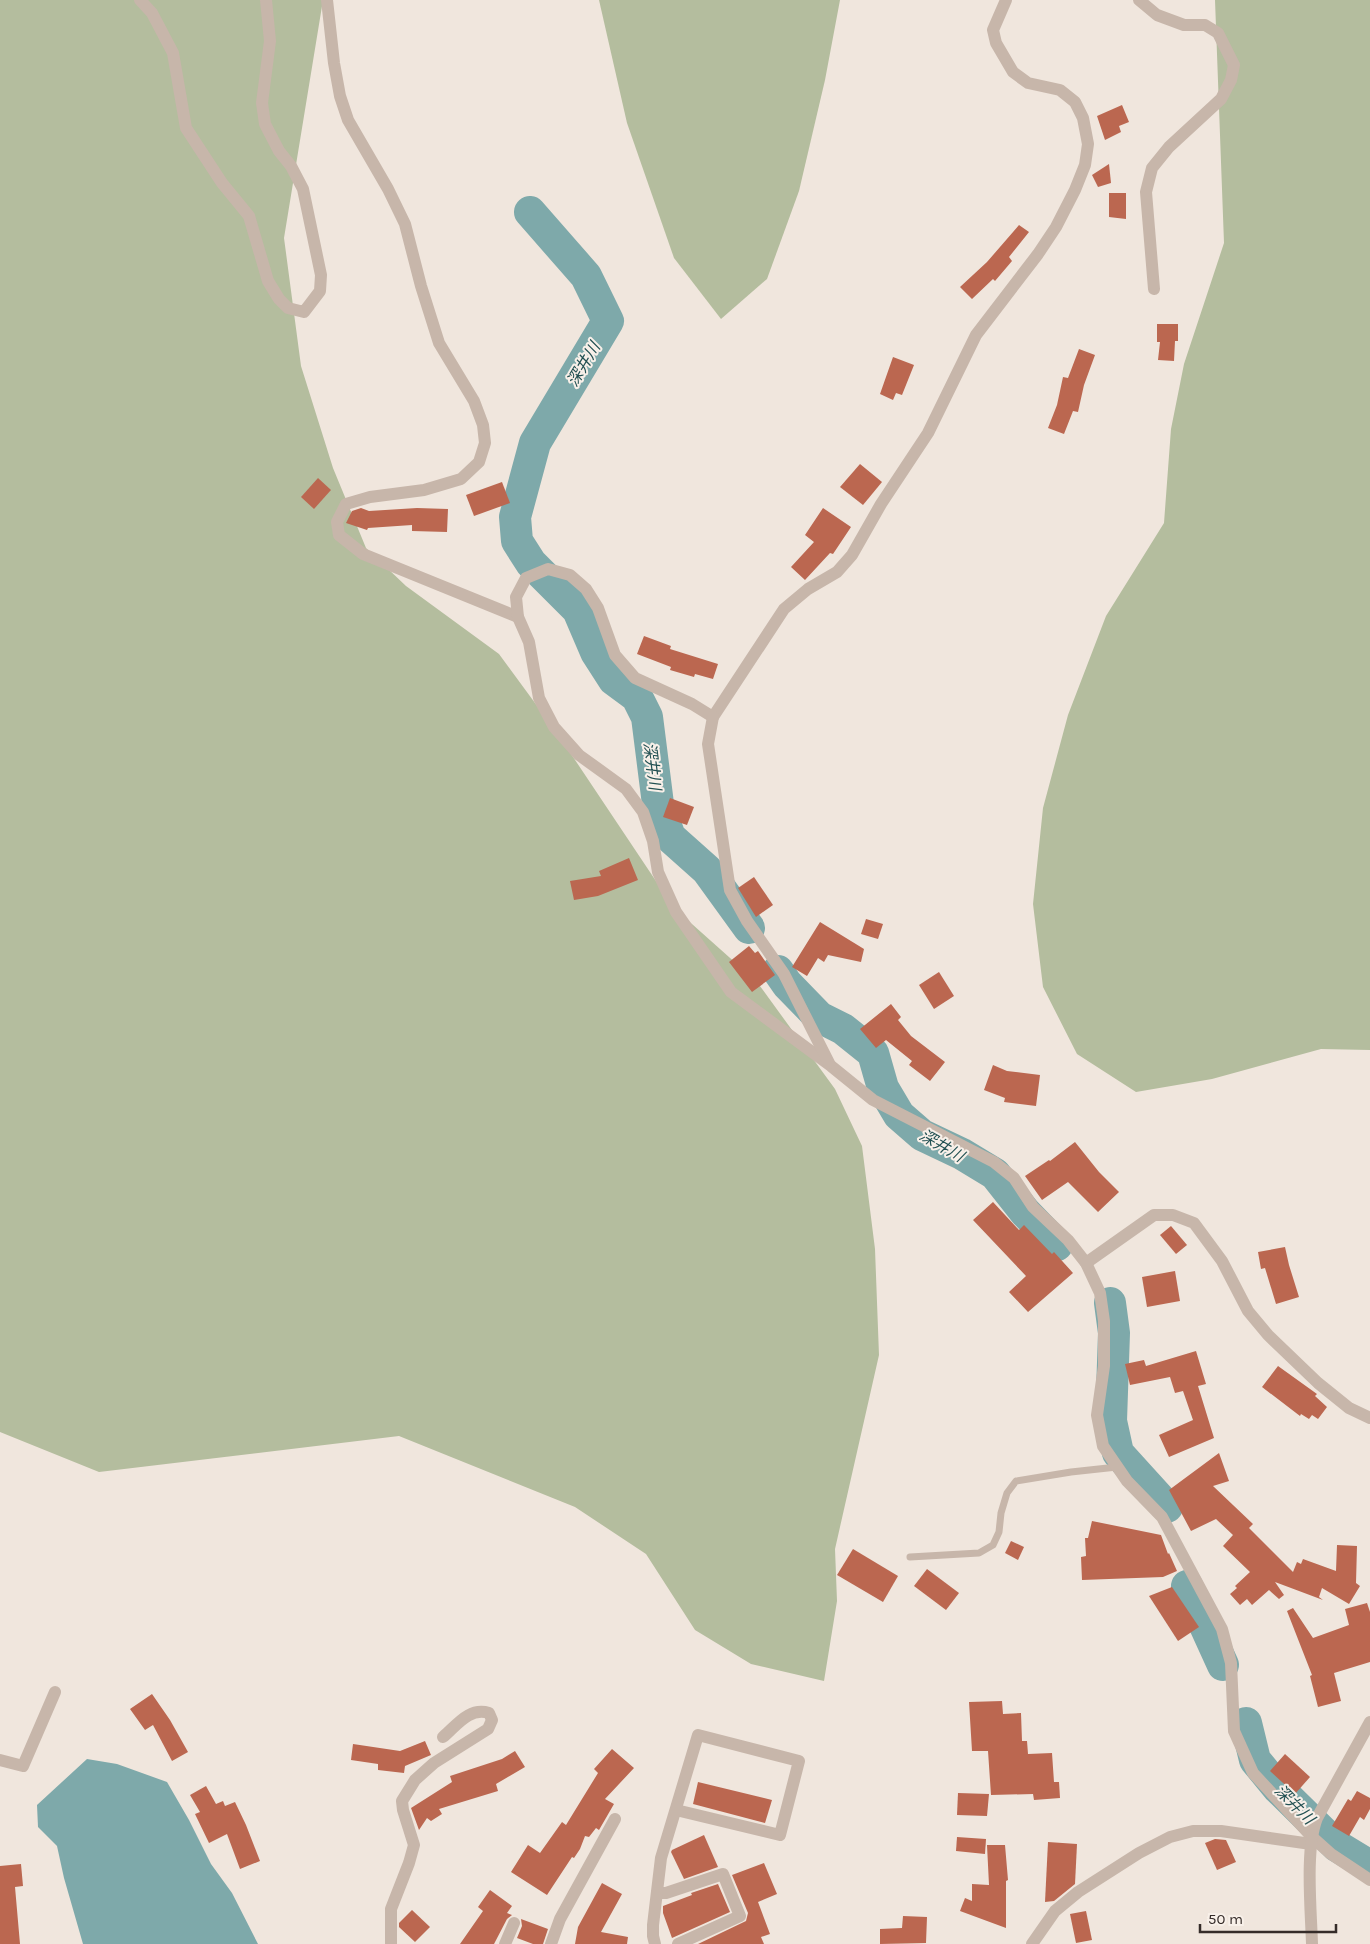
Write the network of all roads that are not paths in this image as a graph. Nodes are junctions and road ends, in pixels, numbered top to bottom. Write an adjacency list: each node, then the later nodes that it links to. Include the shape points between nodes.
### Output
1 (140, 0): 2 (street, via 152,13 173,53 186,128 222,183 250,216 268,281 279,300 288,308 304,312 320,291 320,275 303,189 265,124 262,103 270,41)
2 (266, 0)
3 (327, 0): 7 (street, via 334,62 348,120 405,224 439,343 474,401 483,425 485,443 479,462 461,479 424,490 346,504 337,522 339,535 363,554)
4 (1006, 0): 8 (street, via 993,30 996,43 1012,72 1028,83 1060,90 1075,102 1084,118 1088,144 1085,165 1075,190 1047,240 976,335 928,433 852,555 837,572 784,608)
5 (1138, 0): 6 (street, via 1158,15 1184,25 1206,26 1218,33 1234,65 1231,80 1221,99 1152,168 1146,192)
6 (1154, 289)
7 (518, 617): 8 (street, via 516,596 526,578 548,569 570,575 586,588 598,608 615,655 635,678); 9 (street, via 529,642 539,698 554,727 579,755 626,789 643,812 653,841 658,872 676,912 709,962 731,992)
8 (713, 717): 9 (street, via 708,744 730,890 784,974)
9 (831, 1066): 10 (street, via 873,1100 994,1162 1014,1178 1033,1207 1068,1240)
10 (1086, 1263): 11 (street, via 1154,1215 1173,1215 1194,1223 1222,1261 1248,1311 1268,1335 1318,1383 1349,1408); 12 (street, via 1100,1293 1104,1321 1104,1366 1097,1415 1103,1446)
11 (1370, 1418)
12 (1117, 1467): 13 (lane, via 1016,1481 1007,1493 993,1545 979,1553); 20 (street, via 1162,1517 1222,1628 1230,1663 1234,1730 1253,1773)
13 (910, 1557)
14 (55, 1692): 17 (street, via 23,1766)
15 (1370, 1722): 20 (street)
16 (443, 1737): 24 (street, via 472,1713 489,1713 492,1720 488,1729 434,1763 415,1780 402,1802 414,1845 391,1909)
17 (0, 1760)
18 (676, 1810): 18 (street, via 780,1835 799,1761 698,1735); 22 (street, via 661,1858)
19 (615, 1819): 26 (street, via 560,1919)
20 (1313, 1832): 21 (street, via 1331,1854); 29 (street, via 1193,1831 1170,1837 1078,1892 1055,1911); 30 (street)
21 (1370, 1880)
22 (657, 1893): 27 (street, via 653,1925); 28 (street, via 723,1874 740,1916)
23 (514, 1923): 25 (street)
24 (391, 1944)
25 (505, 1944)
26 (552, 1944)
27 (656, 1944)
28 (678, 1944)
29 (1032, 1944)
30 (1312, 1944)

